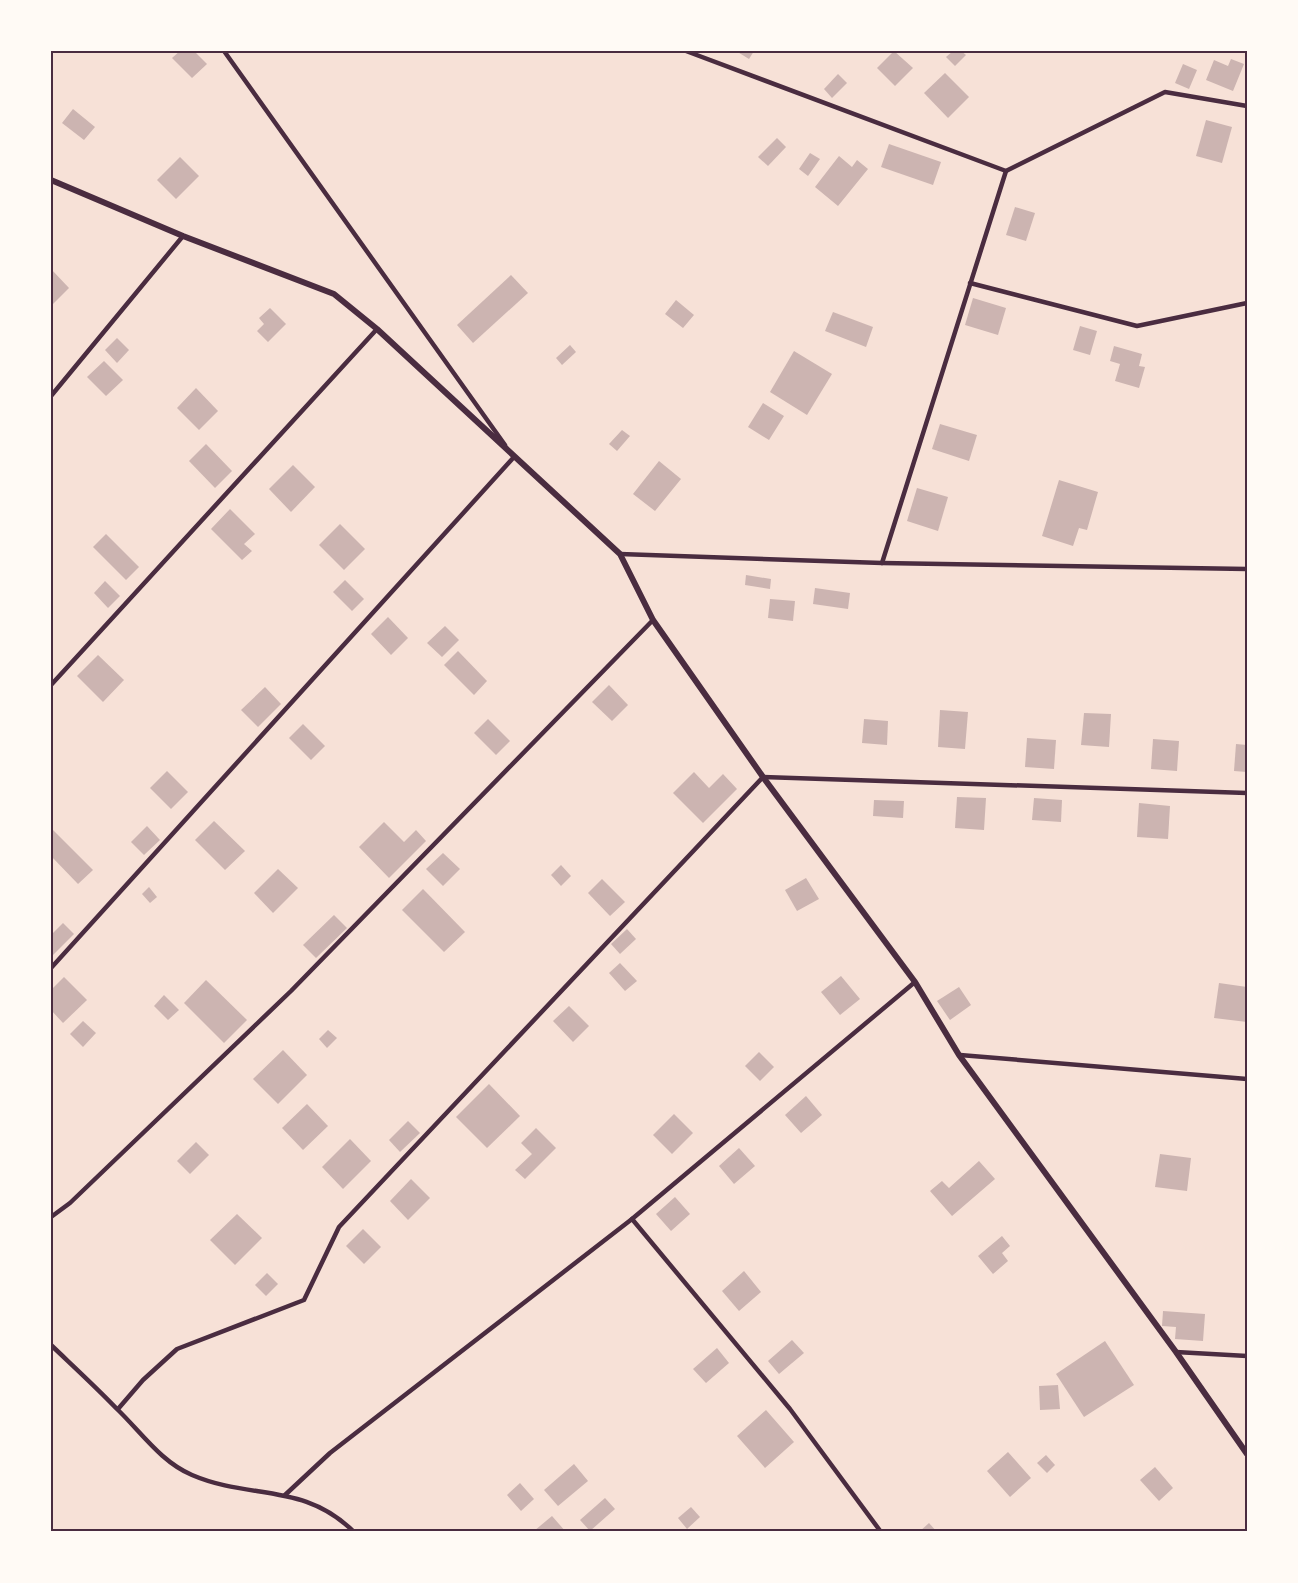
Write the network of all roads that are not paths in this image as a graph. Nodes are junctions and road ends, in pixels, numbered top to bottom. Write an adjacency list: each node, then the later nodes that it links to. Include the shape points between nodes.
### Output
1 (225, 51): 11 (lane)
2 (686, 51): 4 (lane)
3 (1247, 106): 4 (lane, via 1164,92)
4 (1006, 171): 7 (lane)
5 (51, 180): 6 (street)
6 (183, 236): 9 (street, via 334,294); 10 (lane)
7 (970, 283): 8 (lane, via 1137,326); 13 (lane)
8 (1247, 303)
9 (377, 328): 11 (street); 16 (lane)
10 (51, 396)
11 (514, 457): 12 (street); 19 (lane)
12 (620, 554): 13 (lane); 15 (street)
13 (882, 563): 14 (lane)
14 (1247, 569)
15 (653, 620): 17 (street); 23 (lane, via 291,991)
16 (51, 685)
17 (763, 777): 18 (lane); 20 (street); 28 (lane, via 339,1227 304,1300 177,1349)
18 (1247, 793)
19 (51, 968)
20 (915, 982): 21 (street); 24 (lane)
21 (959, 1055): 22 (lane); 26 (street)
22 (1247, 1079)
23 (51, 1217)
24 (632, 1220): 30 (lane, via 330,1453); 32 (lane, via 790,1409)
25 (51, 1345): 28 (lane)
26 (1176, 1352): 27 (lane); 29 (street)
27 (1247, 1356)
28 (118, 1409): 30 (lane, via 161,1456 191,1475 224,1486)
29 (1247, 1454)
30 (285, 1495): 31 (lane, via 325,1509)
31 (354, 1532)
32 (881, 1532)

